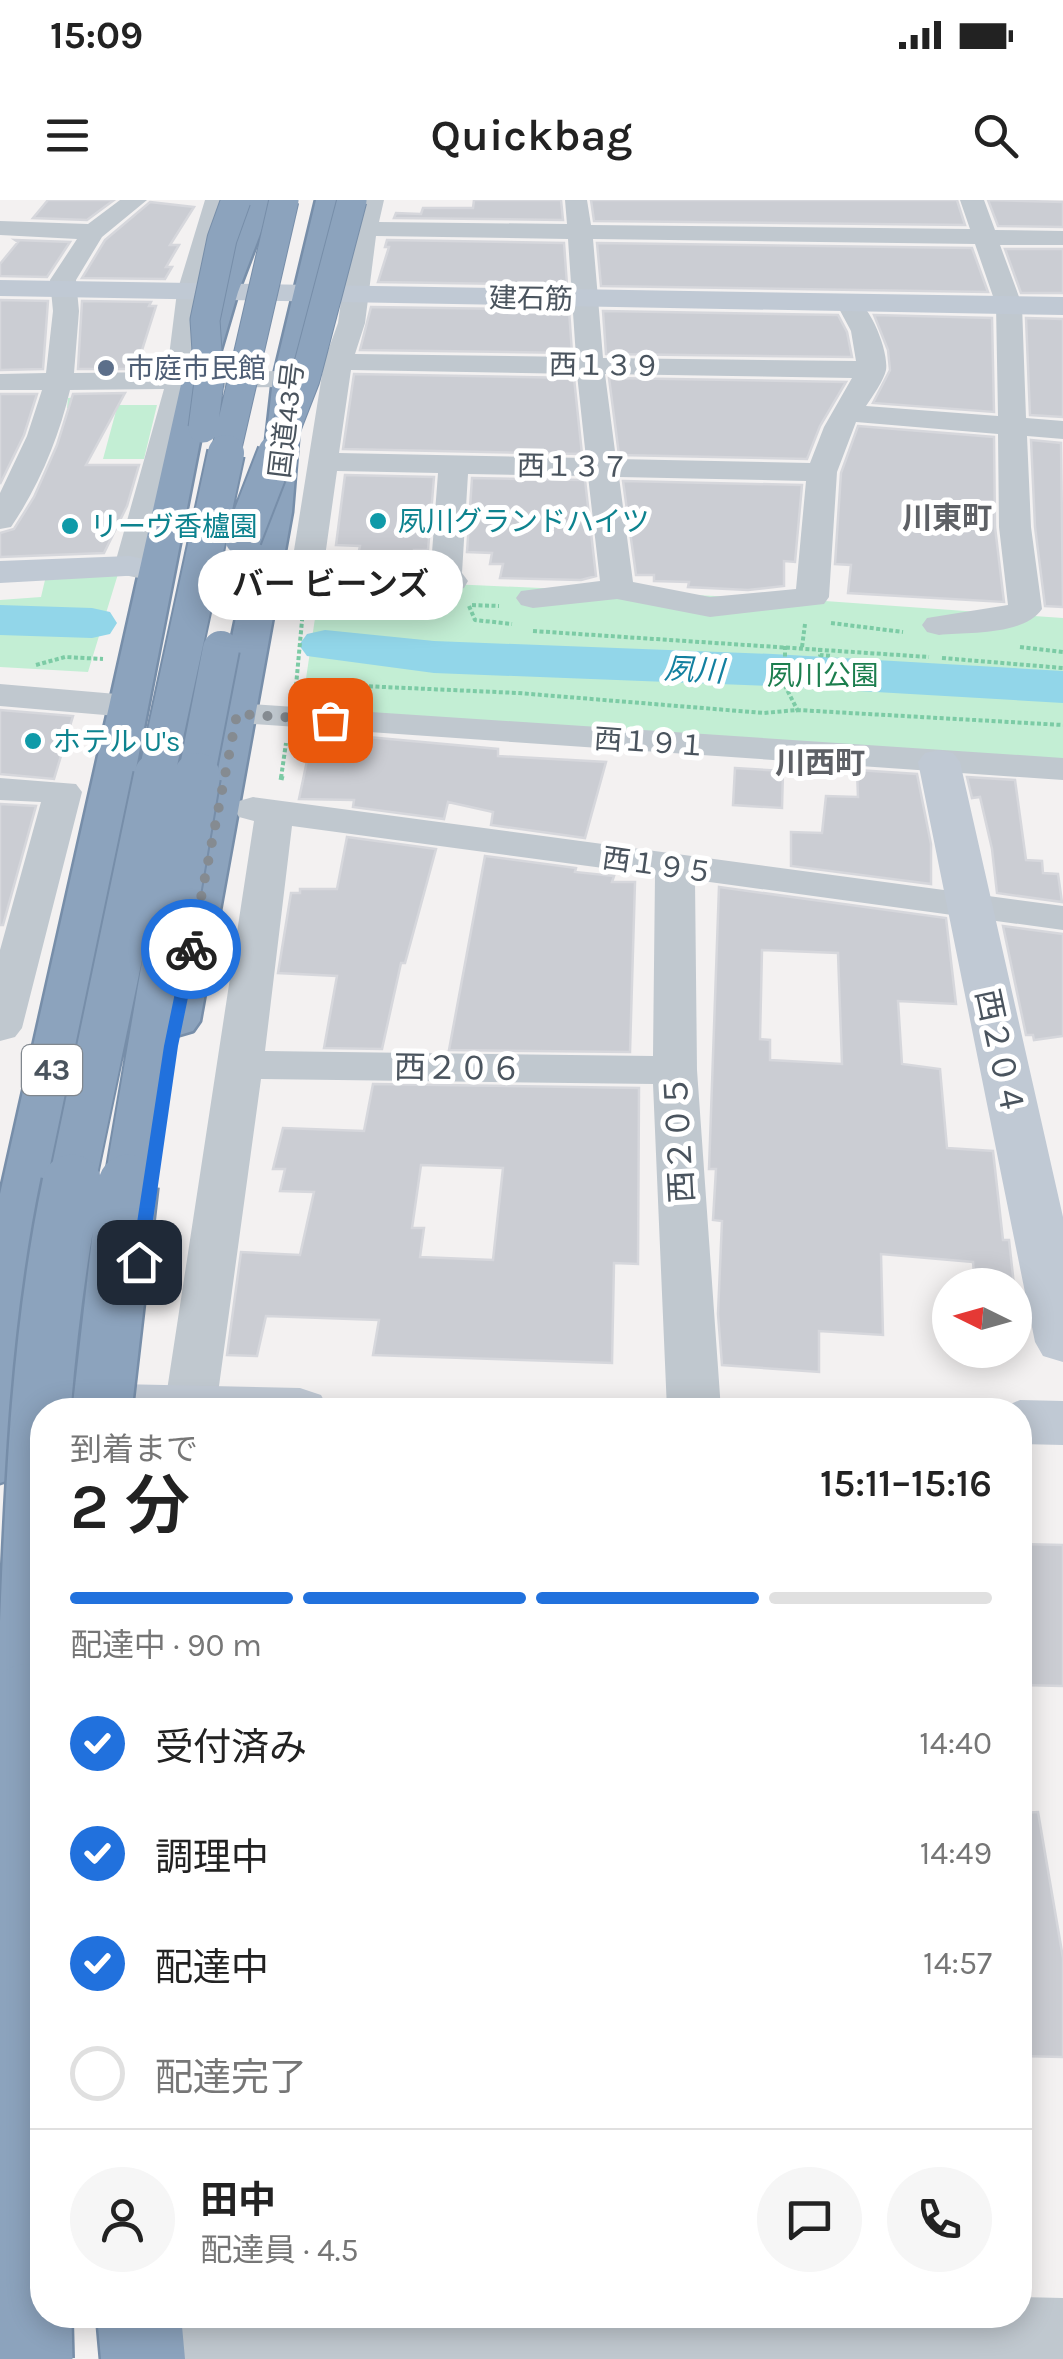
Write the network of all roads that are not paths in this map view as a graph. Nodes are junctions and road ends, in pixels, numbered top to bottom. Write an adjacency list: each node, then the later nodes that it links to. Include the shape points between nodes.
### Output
1 (12, 200): 14 (street)
2 (135, 200): 17 (street)
3 (217, 200): 23 (street)
4 (236, 200): 46 (highway, bridge, via 204,320 209,382 194,495)
5 (260, 200): 24 (highway, 43)
6 (284, 200): 46 (highway, bridge)
7 (311, 200): 46 (highway, bridge)
8 (329, 200): 25 (highway, 国道43号)
9 (352, 200): 46 (highway, bridge, via 304,379)
10 (372, 200): 16 (street)
11 (576, 200): 18 (street)
12 (975, 206): 13 (street); 19 (street)
13 (944, 211)
14 (0, 215)
15 (0, 228): 17 (street)
16 (363, 230): 18 (street); 26 (street)
17 (93, 232): 22 (street, via 63,280)
18 (580, 232): 19 (street, via 787,226); 27 (street)
19 (985, 237): 20 (street); 29 (street)
20 (1063, 238)
21 (0, 288): 22 (street, 建石筋)
22 (65, 289): 23 (street, 建石筋); 36 (street)
23 (190, 292): 24 (street, 建石筋); 35 (street)
24 (224, 292): 25 (street, 建石筋); 35 (highway, 43)
25 (307, 295): 26 (street, 建石筋); 34 (highway, 国道43号)
26 (354, 296): 27 (street, 建石筋); 31 (street, via 349,342)
27 (588, 298): 28 (street, 建石筋); 32 (street)
28 (848, 303): 29 (street, 建石筋); 33 (street, via 866,326)
29 (1009, 305): 30 (street, 建石筋); 39 (street)
30 (1063, 306)
31 (338, 362): 32 (street, 西１３９); 41 (street)
32 (590, 365): 33 (street, 西１３９); 43 (street)
33 (872, 370): 38 (street)
34 (288, 379): 35 (street); 54 (highway, 国道43号, via 275,512)
35 (188, 380): 36 (street); 47 (street); 53 (highway, 43)
36 (58, 381): 37 (street); 45 (street, via 50,414)
37 (0, 382)
38 (850, 413): 39 (street); 44 (street, via 828,446)
39 (1014, 426): 40 (street); 51 (street, via 1015,527 1026,610)
40 (1063, 430)
41 (324, 462): 42 (street, 西１３７); 42 (street, via 303,571 448,591)
42 (454, 464): 43 (street, 西１３７)
43 (604, 466): 44 (street, 西１３７); 49 (street)
44 (822, 472): 49 (street, via 808,609 710,607)
45 (0, 520)
46 (224, 541): 62 (highway, bridge); 68 (highway, bridge, via 114,1267)
47 (135, 567): 48 (street)
48 (0, 572)
49 (618, 589): 50 (street)
50 (532, 598)
51 (939, 625)
52 (0, 695): 53 (street)
53 (100, 705): 65 (highway, 43)
54 (237, 714): 55 (street, 西１９１, via 294,709); 69 (highway, 国道43号, via 171,1046)
55 (932, 748): 56 (street, 西１９１); 59 (street, 西２０４)
56 (1063, 769)
57 (0, 790): 61 (street, via 64,792)
58 (675, 868): 59 (street, 西１９５); 63 (street, 西１９５, via 269,803); 64 (street, 西２０５)
59 (968, 906): 60 (street, 西１９５); 66 (street, 西２０４)
60 (1063, 918)
61 (0, 1028)
62 (100, 1041): 67 (highway, bridge, via 54,1270); 74 (highway, bridge, via 42,1171)
63 (241, 1065): 64 (street, 西２０６); 70 (street)
64 (675, 1070): 71 (street, 西２０５)
65 (0, 1320)
66 (1063, 1342)
67 (41, 1398)
68 (113, 1398)
69 (115, 1398)
70 (190, 1398)
71 (693, 1398)
72 (1032, 1422): 73 (street)
73 (1063, 1423)
74 (0, 1460)
75 (30, 1615): 76 (highway, bridge, via 21,1824)
76 (30, 2168)
77 (34, 2328): 81 (highway, bridge)
78 (135, 2334): 79 (street)
79 (718, 2334): 80 (street)
80 (1063, 2336)
81 (35, 2359)

